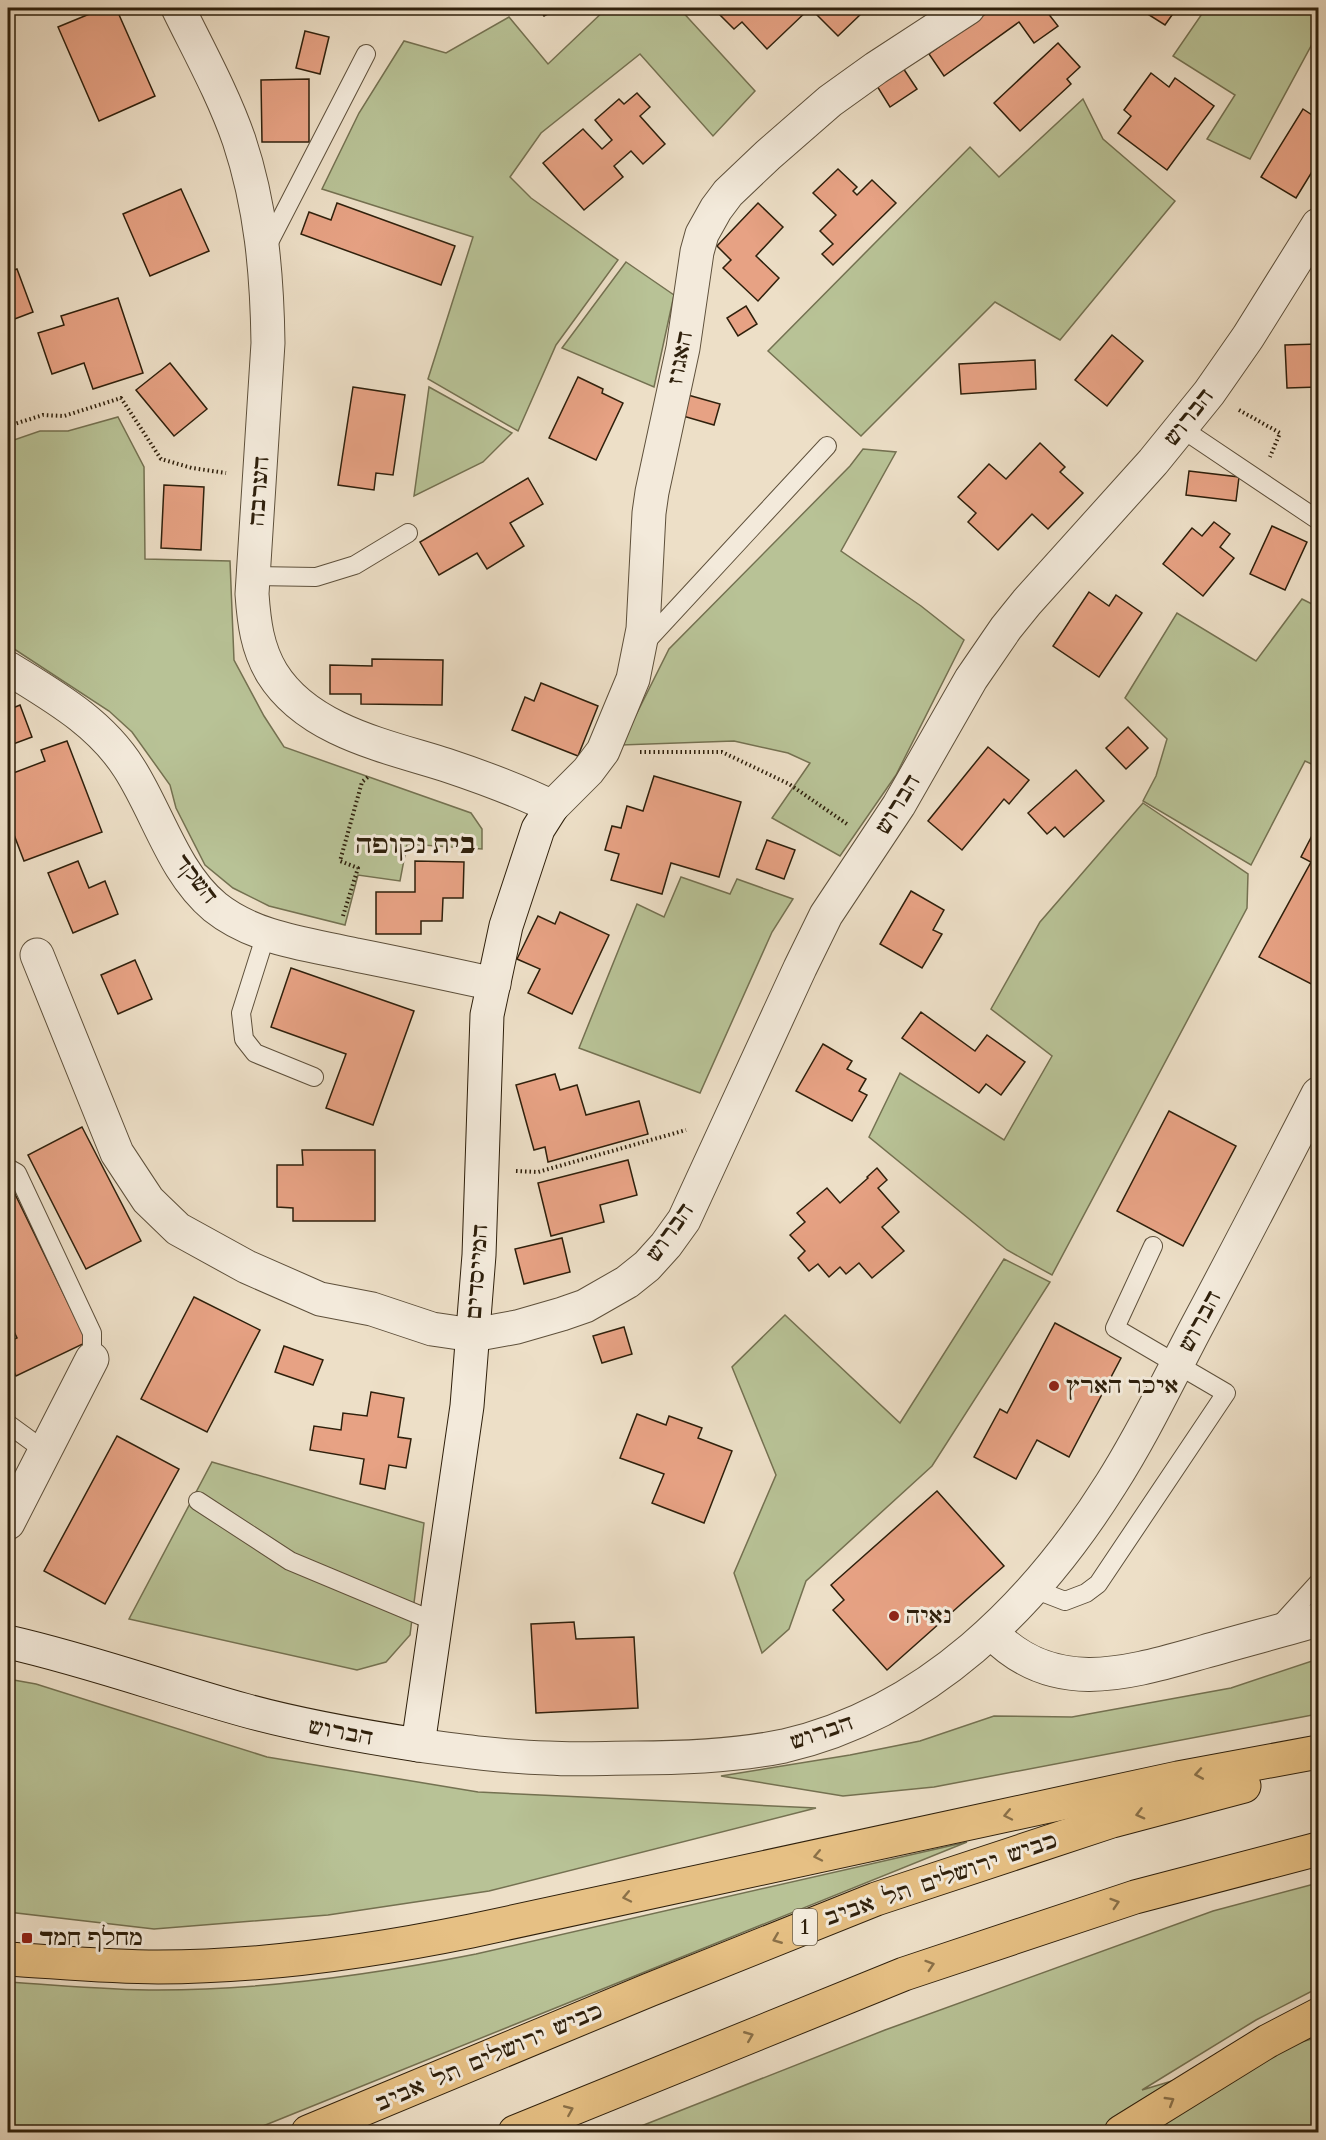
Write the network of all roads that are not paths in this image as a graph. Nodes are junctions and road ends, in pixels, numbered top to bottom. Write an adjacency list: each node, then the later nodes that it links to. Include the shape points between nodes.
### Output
1 (178, 8): 5 (street, הערבה, via 238,140)
2 (968, 8): 11 (street, האגוז, via 876,68 809,119 728,193 710,217 697,252 683,348 652,492)
3 (366, 54): 5 (lane)
4 (1318, 225): 6 (street, הברוש, via 1248,337)
5 (264, 252): 10 (street, הערבה, via 268,343)
6 (1181, 428): 8 (lane); 21 (street, הברוש, via 1006,628 971,679 899,805 813,941 684,1220 666,1245 620,1287 585,1306 540,1321)
7 (827, 446): 11 (lane)
8 (1318, 520)
9 (408, 533): 10 (lane, via 355,565 316,577)
10 (253, 576): 13 (street, הערבה, via 253,616 263,656 285,689 318,717 385,746 498,783)
11 (640, 647): 13 (street, האגוז, via 633,679 603,751)
12 (8, 668): 14 (street, השקד, via 65,704 108,740 134,776 197,888 234,920)
13 (552, 807): 16 (street, המייסדים, via 534,839 506,926)
14 (266, 934): 16 (street, השקד); 17 (lane, via 241,1013 244,1039 255,1053)
15 (37, 955): 21 (street, via 117,1154 148,1200 178,1229 247,1267 320,1299 372,1309 432,1329)
16 (494, 984): 21 (street, המייסדים, via 487,1015)
17 (314, 1077)
18 (1318, 1094): 23 (street, הברוש)
19 (8, 1168): 22 (lane, via 17,1173 92,1333)
20 (1153, 1246): 23 (lane, via 1115,1328)
21 (473, 1335): 31 (street, המייסדים, via 467,1406)
22 (92, 1359): 25 (street)
23 (1177, 1364): 29 (street, הברוש, via 1111,1484); 29 (lane, via 1226,1393 1098,1584 1065,1601)
24 (8, 1424): 25 (lane)
25 (45, 1451): 27 (street)
26 (198, 1501): 31 (lane, via 290,1560)
27 (8, 1523)
28 (1318, 1583): 33 (lane)
29 (1035, 1589): 32 (street, הברוש)
30 (1318, 1620): 33 (street)
31 (436, 1622): 35 (street, המייסדים)
32 (992, 1633): 33 (street, via 1028,1661 1057,1671 1089,1675 1140,1669); 35 (street, הברוש, via 945,1671 896,1703 843,1727 785,1745 723,1756 549,1758)
33 (1272, 1633)
34 (8, 1642): 35 (street, הברוש, via 247,1711 326,1730)
35 (418, 1745)
36 (1318, 1752): 39 (highway, one-way to 39, via 369,1950 194,1966)
37 (1318, 1766): 41 (highway, כביש ירושלים תל אביב / 1, one-way to 41, via 1112,1821 876,1899)
38 (1318, 1848): 42 (highway, one-way to 38, via 904,1974 1134,1897)
39 (8, 1959)
40 (1318, 2015): 43 (highway, one-way to 40, via 1268,2041)
41 (308, 2133)
42 (514, 2133)
43 (1121, 2133)

